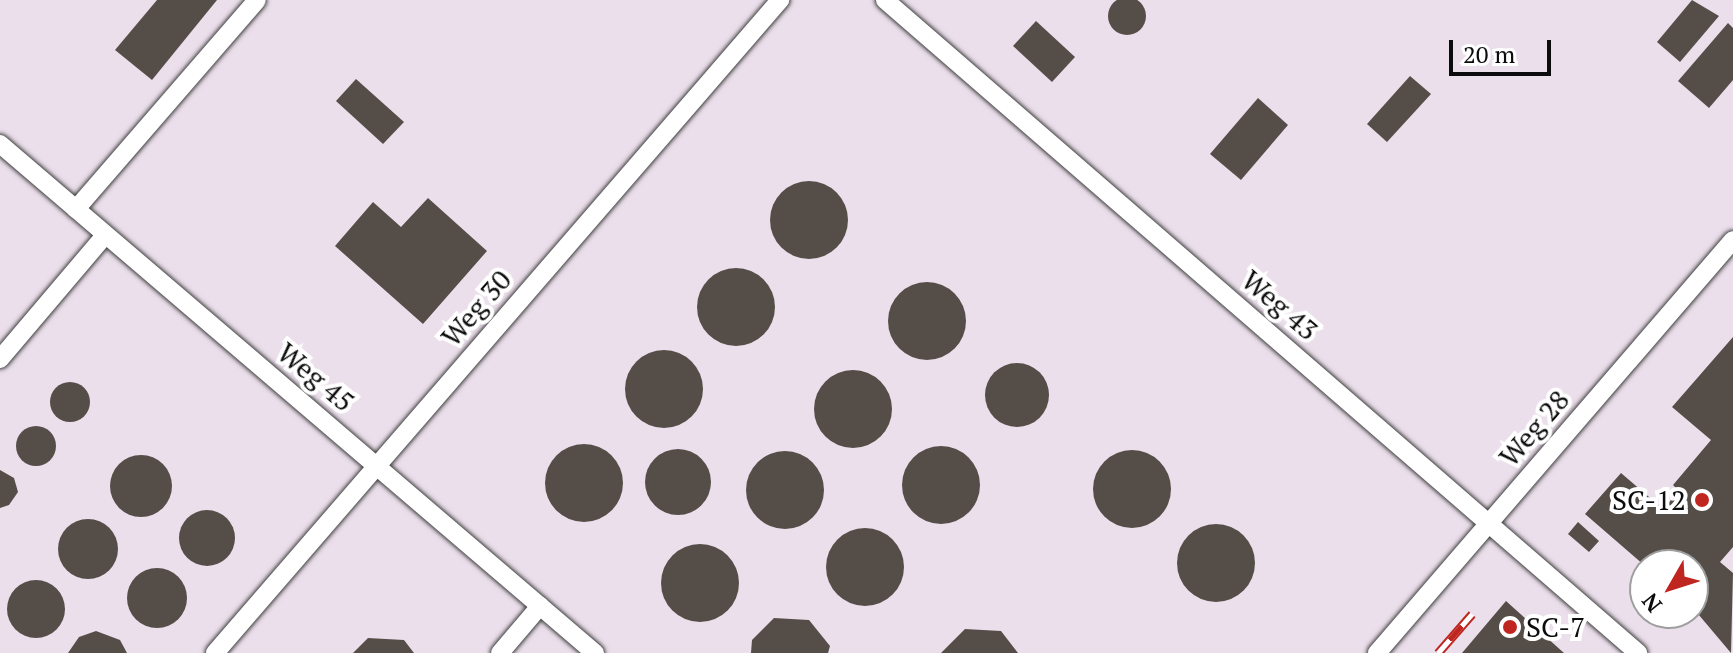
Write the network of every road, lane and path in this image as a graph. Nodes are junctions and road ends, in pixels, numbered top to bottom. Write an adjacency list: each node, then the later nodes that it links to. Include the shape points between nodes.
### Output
1 (257, 0): 5 (lane)
2 (780, 0): 9 (lane, Weg 30)
3 (885, 0): 10 (lane, Weg 43)
4 (0, 144): 5 (lane, Weg 45)
5 (76, 209): 6 (lane, Weg 45)
6 (105, 235): 8 (lane); 9 (lane, Weg 45)
7 (1733, 240): 10 (lane, Weg 28)
8 (0, 359)
9 (376, 466): 11 (lane, Weg 45); 12 (lane, Weg 30)
10 (1489, 523): 15 (lane, Weg 28); 16 (lane, Weg 43)
11 (540, 606): 13 (lane); 14 (lane, Weg 45)
12 (215, 653)
13 (500, 653)
14 (595, 653)
15 (1377, 653)
16 (1638, 653)

